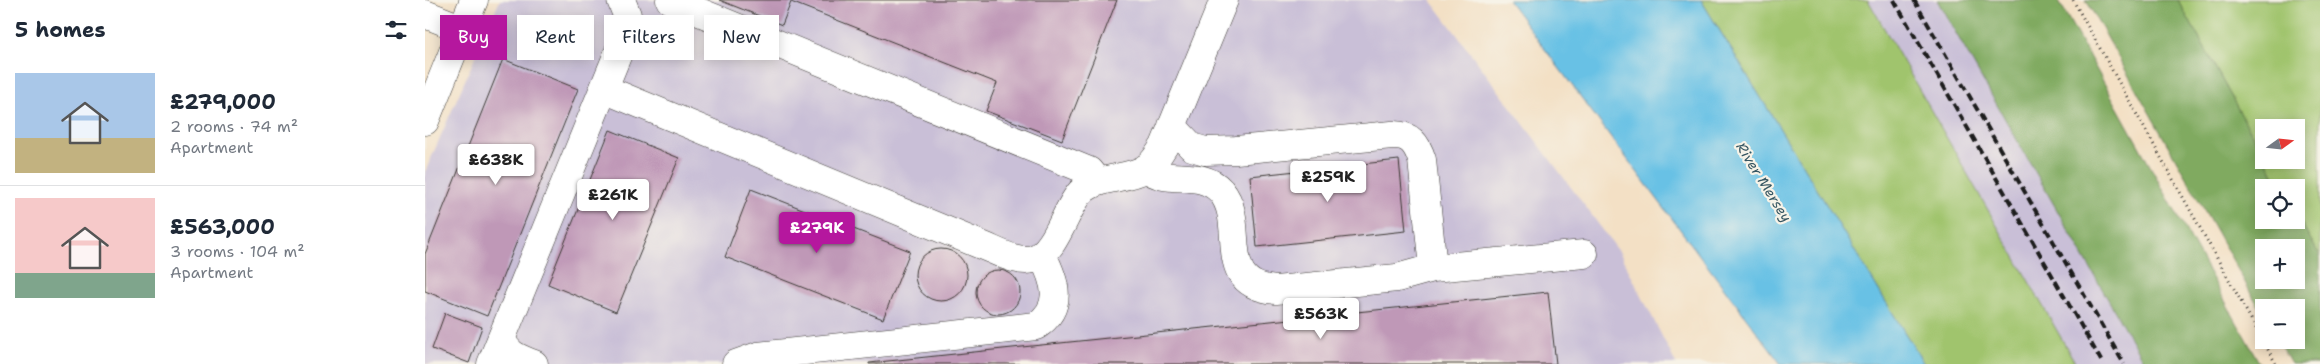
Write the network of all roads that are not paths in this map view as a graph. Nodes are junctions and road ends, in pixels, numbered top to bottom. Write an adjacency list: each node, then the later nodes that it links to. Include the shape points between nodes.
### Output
1 (426, 0): 6 (lane)
2 (475, 0): 8 (lane)
3 (670, 0): 15 (lane, via 1089,172)
4 (1224, 0): 13 (lane)
5 (630, 2): 11 (lane, via 626,34)
6 (425, 8)
7 (425, 14): 9 (lane)
8 (469, 15)
9 (440, 20)
10 (450, 60): 12 (lane)
11 (604, 89): 17 (lane, via 1004,254 1025,260); 19 (lane)
12 (425, 121)
13 (1172, 126): 14 (lane, via 1164,146); 18 (lane, via 1192,147 1205,151 1391,134 1411,139 1421,160)
14 (1146, 168): 15 (lane, via 1132,175); 18 (lane, via 1161,176 1194,177 1220,190 1231,214 1238,268 1246,279 1260,288 1397,278)
15 (1099, 182): 17 (lane, via 1082,190)
16 (1584, 254): 18 (lane)
17 (1042, 255): 22 (lane, via 1052,278 1054,305 1048,318 1036,326 758,356)
18 (1433, 268)
19 (501, 339): 20 (lane); 21 (lane, via 511,354)
20 (491, 364)
21 (534, 364)
22 (736, 364)

